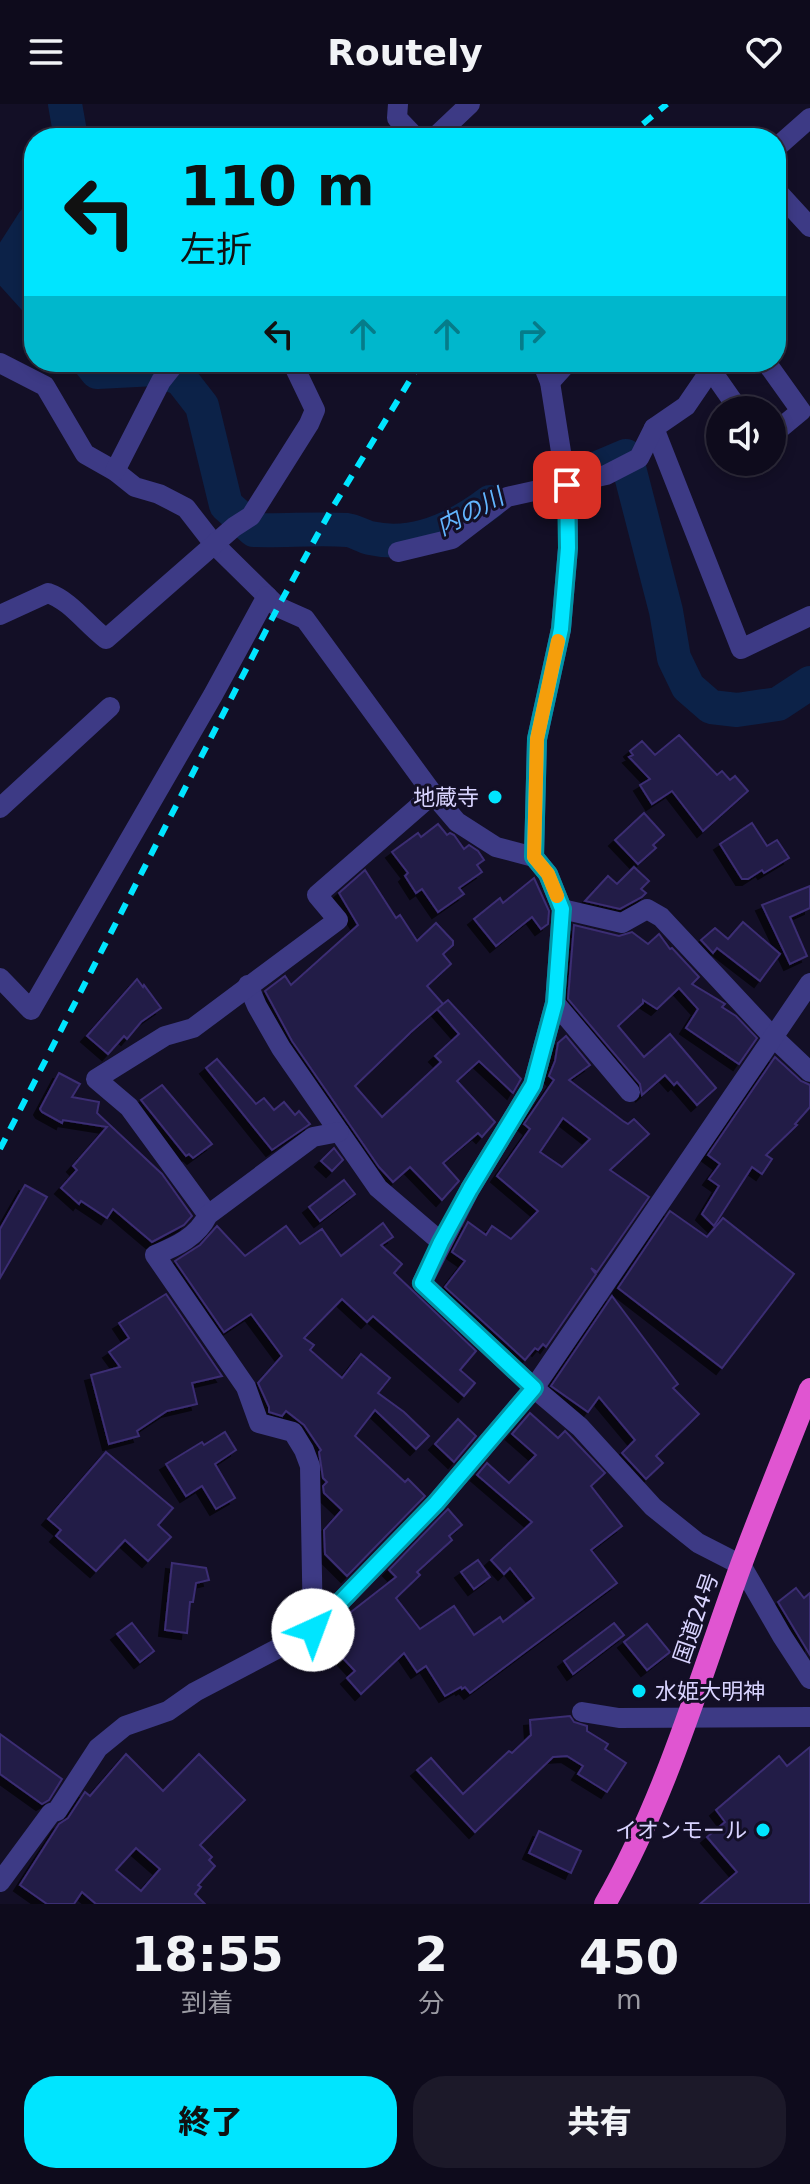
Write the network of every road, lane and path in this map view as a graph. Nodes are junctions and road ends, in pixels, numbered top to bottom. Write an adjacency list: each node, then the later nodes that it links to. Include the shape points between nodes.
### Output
1 (398, 104): 4 (street, via 397,118)
2 (470, 104): 5 (street)
3 (810, 118): 6 (street)
4 (406, 128)
5 (445, 128)
6 (786, 139)
7 (786, 201): 8 (street)
8 (810, 227)
9 (0, 363): 21 (street, via 45,386 85,454)
10 (169, 372): 21 (street)
11 (297, 372): 23 (street, via 315,410 309,424 243,522)
12 (546, 372): 17 (street)
13 (559, 372): 17 (street)
14 (709, 372): 20 (street, via 686,406)
15 (717, 372): 18 (street)
16 (773, 372): 19 (street, via 801,411)
17 (550, 382): 22 (street)
18 (731, 396)
19 (786, 423)
20 (654, 428): 22 (street, via 639,458 606,475); 27 (street, via 741,649)
21 (115, 471): 23 (street, via 135,487 186,508)
22 (567, 485): 24 (street, via 507,497 452,539); 31 (street, via 561,629 537,739)
23 (214, 544): 25 (street); 26 (street, via 106,639 63,598 48,593)
24 (398, 552)
25 (267, 596): 29 (street, via 305,619); 33 (street, via 31,1010)
26 (0, 615)
27 (810, 616)
28 (110, 707): 30 (street)
29 (433, 794): 31 (street, via 457,822 496,847); 35 (street, via 317,895 338,920)
30 (0, 808)
31 (534, 857): 32 (street, via 548,874)
32 (562, 909): 36 (street); 37 (street, via 622,923 647,909 661,917)
33 (0, 978)
34 (810, 983): 37 (street)
35 (248, 985): 40 (street, via 281,1048); 41 (street, via 193,1028 165,1036 96,1079 129,1107)
36 (555, 1003): 39 (street); 42 (street, via 533,1085)
37 (773, 1037): 38 (street); 43 (street)
38 (810, 1072)
39 (630, 1092)
40 (339, 1132): 41 (street, via 313,1137); 42 (street, via 378,1188)
41 (208, 1215): 46 (street, via 202,1228 180,1245 155,1255 246,1387 259,1423 293,1432 304,1450 310,1466)
42 (441, 1242): 43 (street, via 422,1283)
43 (534, 1388): 45 (street, via 580,1427 653,1507 698,1543); 46 (street, via 436,1503)
44 (810, 1389): 45 (highway, 国道24号)
45 (741, 1565): 47 (street); 50 (highway, 国道24号)
46 (313, 1630): 51 (street, via 168,1711 125,1726 98,1748 57,1811)
47 (810, 1679)
48 (582, 1712): 50 (street)
49 (810, 1717): 50 (street)
50 (688, 1719): 52 (highway, 国道24号, via 634,1854)
51 (0, 1882)
52 (605, 1904)

